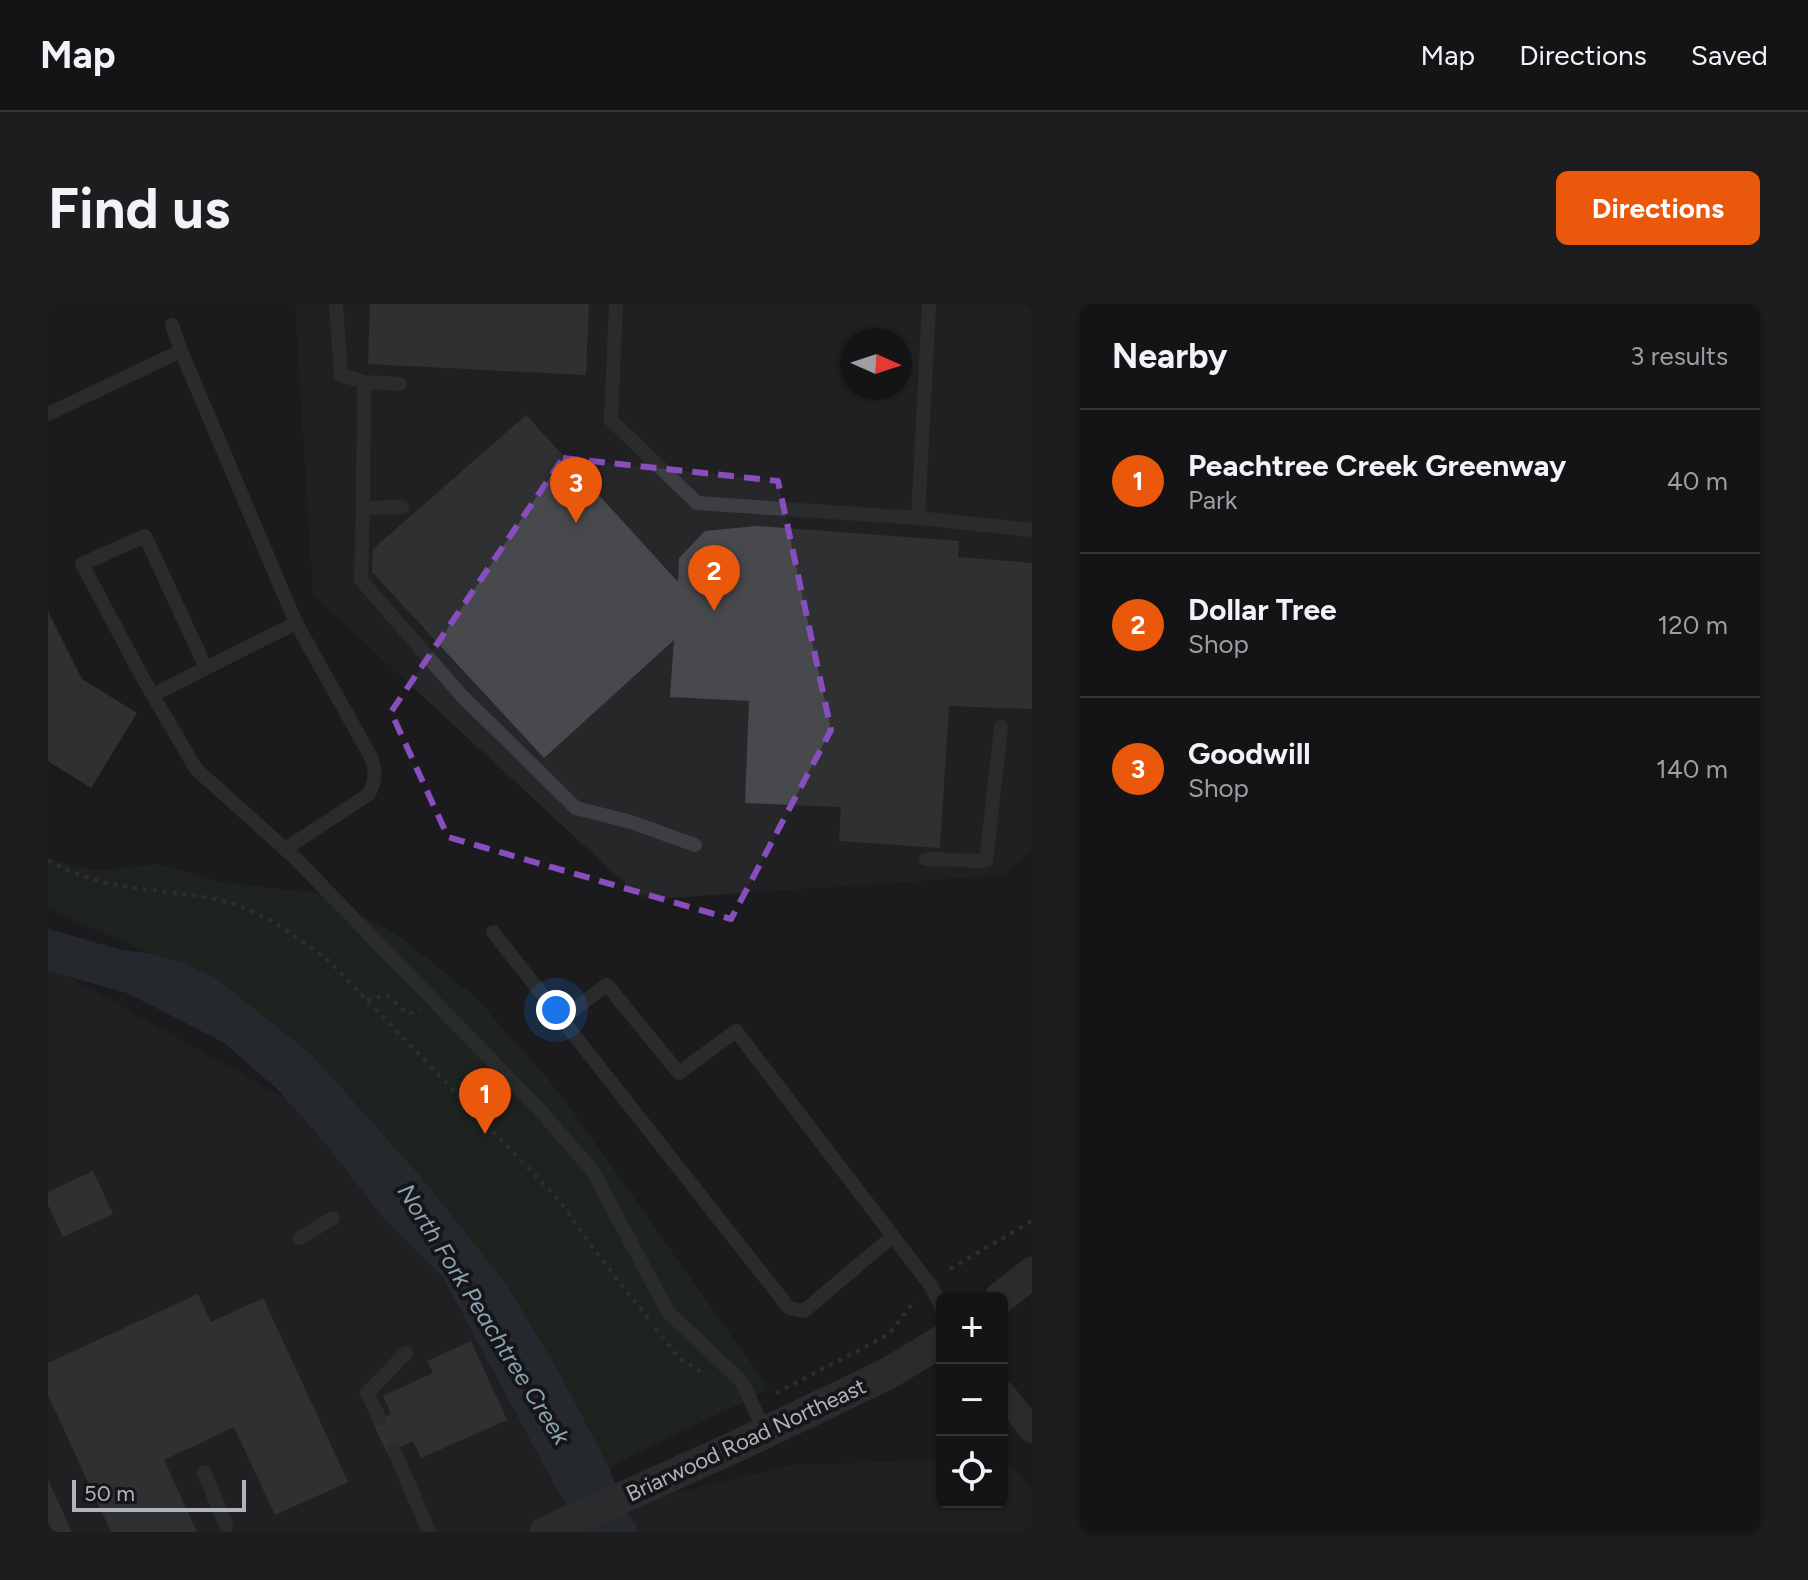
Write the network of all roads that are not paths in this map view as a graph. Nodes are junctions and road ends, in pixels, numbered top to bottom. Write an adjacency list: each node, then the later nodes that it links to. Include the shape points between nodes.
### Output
1 (336, 304): 6 (lane, via 341,375)
2 (616, 304): 11 (lane, via 611,420 697,503)
3 (929, 304): 11 (lane)
4 (172, 325): 5 (lane)
5 (181, 351): 8 (lane); 13 (lane)
6 (364, 382): 7 (lane); 10 (lane)
7 (400, 384)
8 (48, 414)
9 (402, 507): 10 (lane)
10 (363, 508): 17 (lane, via 361,580 461,695 576,808)
11 (918, 518): 12 (lane)
12 (1032, 530)
13 (296, 623): 14 (lane); 18 (lane, via 376,771 369,794)
14 (206, 668): 15 (lane); 15 (lane, via 145,536 82,564)
15 (153, 695): 18 (lane, via 196,769)
16 (1001, 727): 19 (lane, via 986,861)
17 (695, 845)
18 (285, 849): 33 (lane, via 592,1170 668,1312 742,1382)
19 (926, 859)
20 (493, 932): 21 (lane)
21 (562, 1018): 23 (lane, via 607,985 679,1073 736,1031); 23 (lane, via 789,1308 804,1311)
22 (333, 1218): 24 (lane)
23 (893, 1236): 27 (lane)
24 (300, 1238)
25 (1032, 1273): 26 (street)
26 (1008, 1292)
27 (936, 1296)
28 (936, 1345): 33 (street, Briarwood Road Northeast)
29 (406, 1353): 31 (lane, via 367,1393)
30 (1008, 1400): 32 (street)
31 (380, 1419)
32 (1032, 1430)
33 (752, 1439): 38 (street, Briarwood Road Northeast)
34 (394, 1450): 37 (lane)
35 (204, 1472): 36 (lane)
36 (226, 1526)
37 (429, 1532)
38 (546, 1532)

